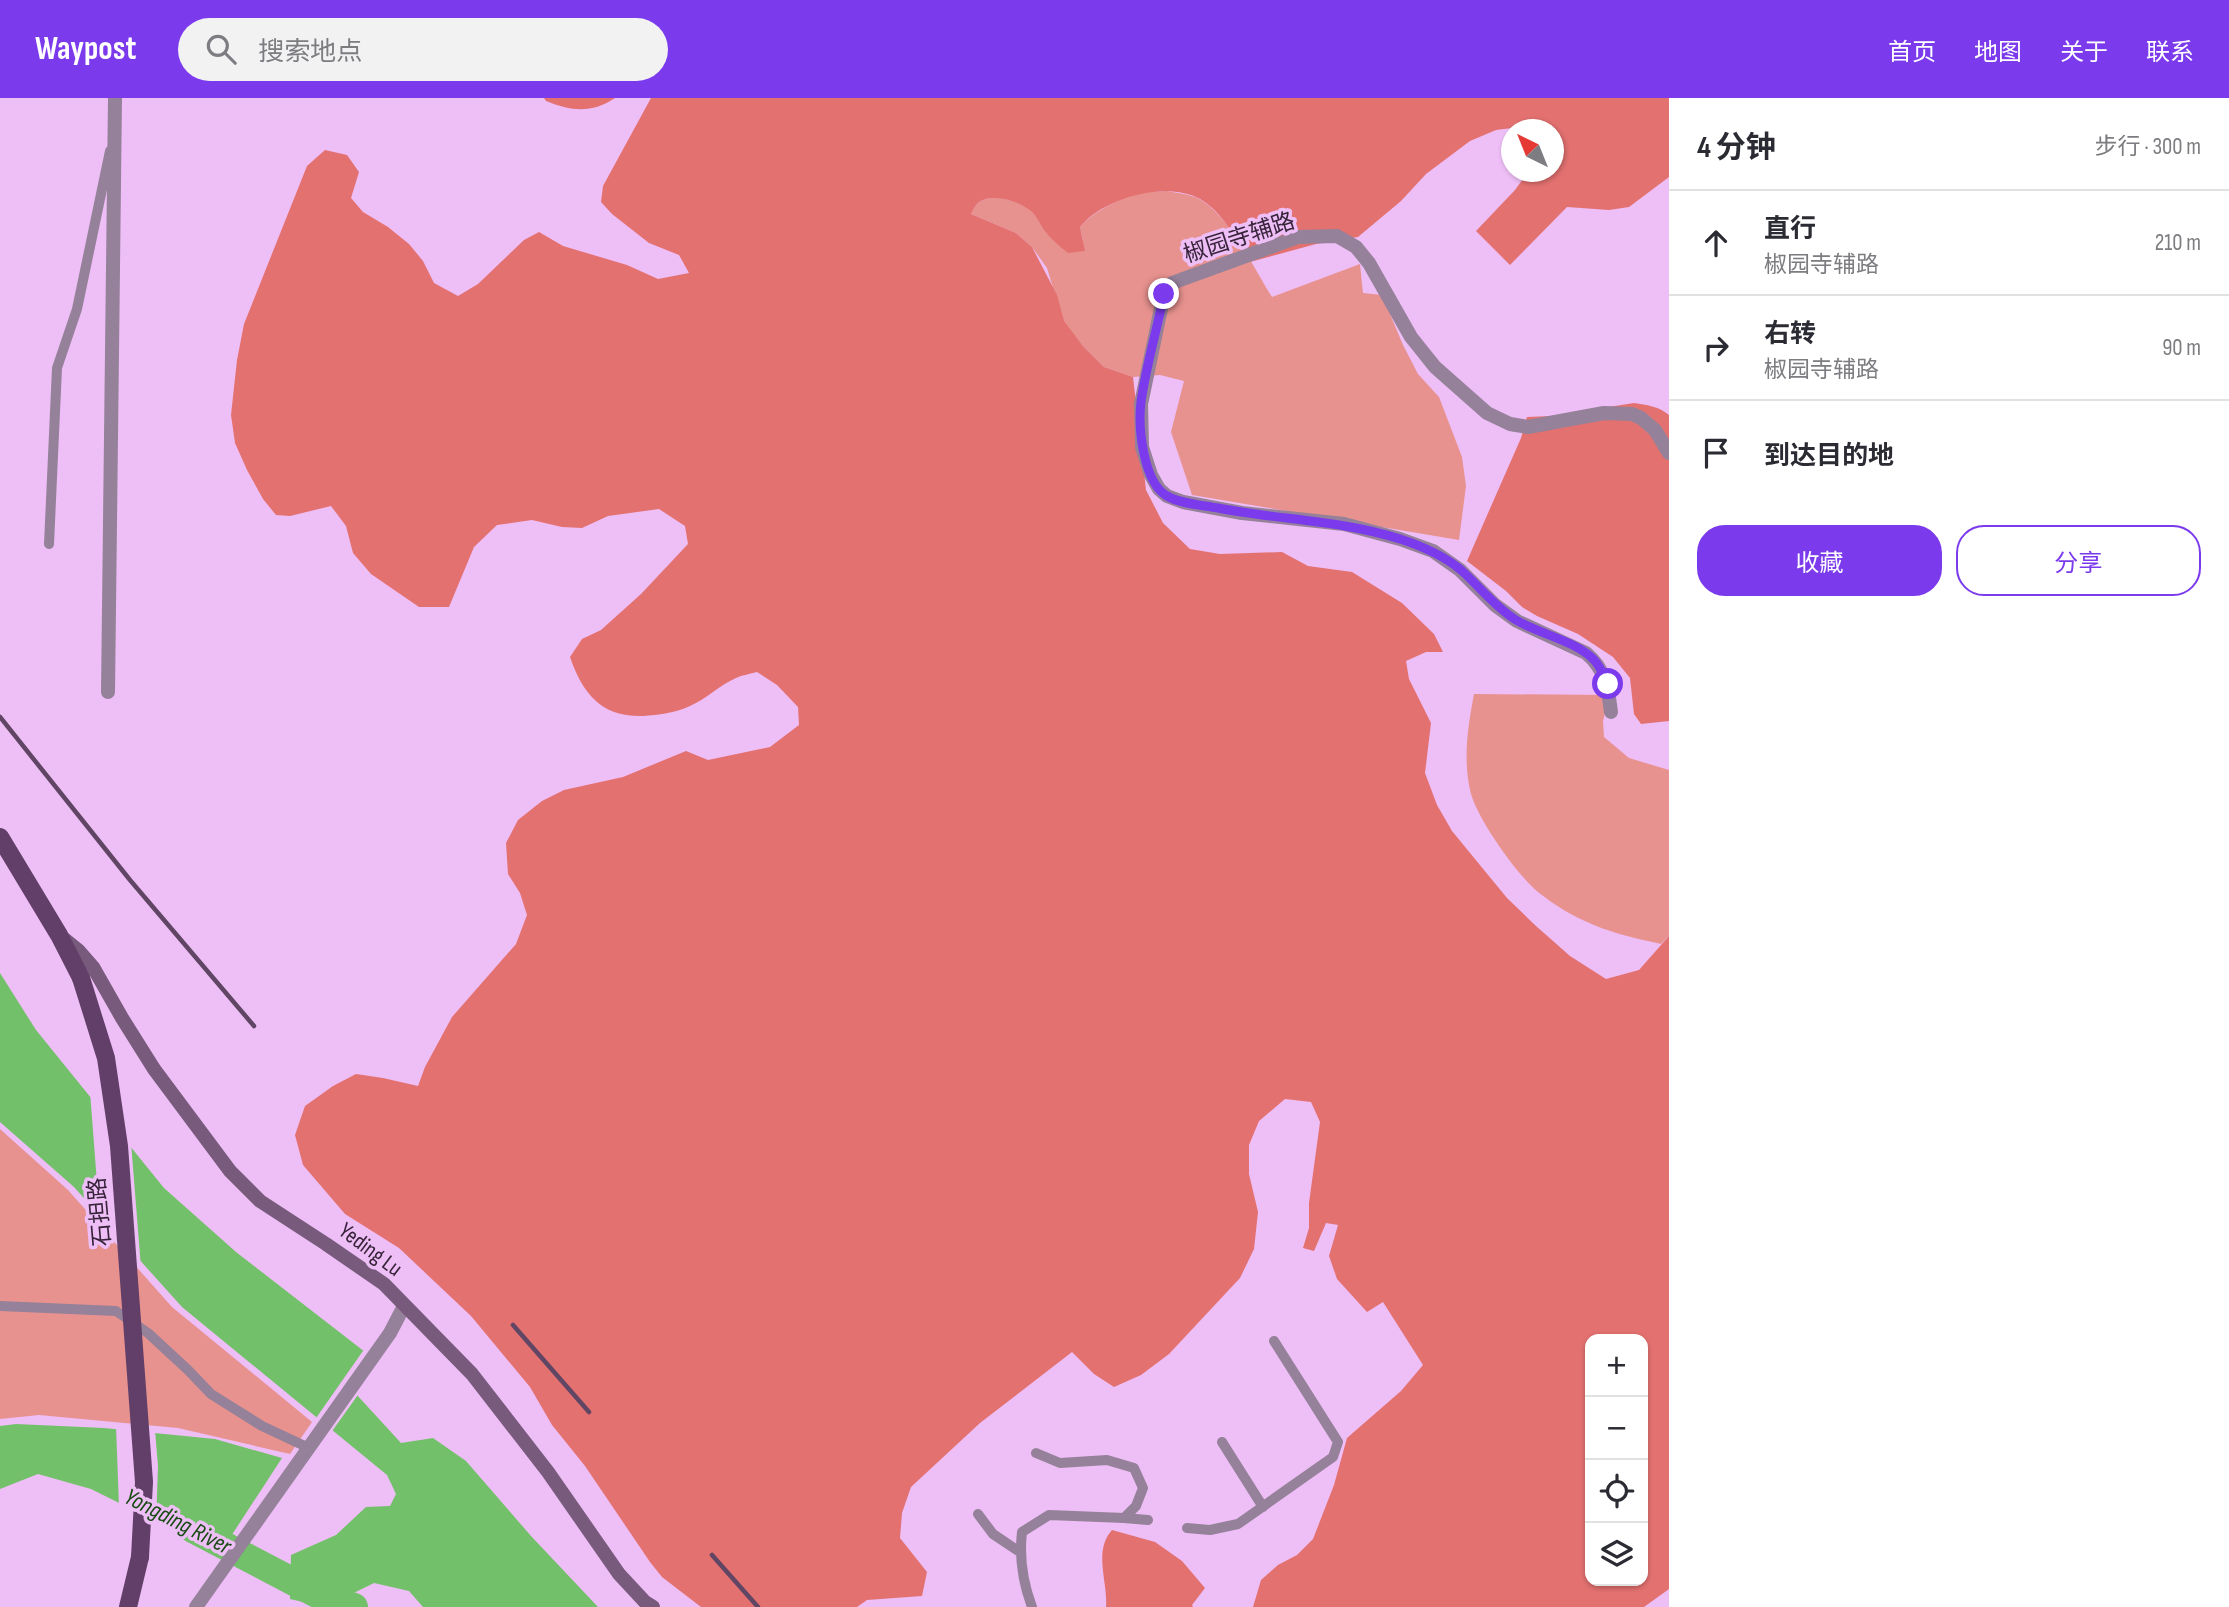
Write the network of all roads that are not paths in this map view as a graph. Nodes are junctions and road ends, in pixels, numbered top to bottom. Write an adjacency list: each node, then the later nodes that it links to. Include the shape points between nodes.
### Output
1 (115, 98): 2 (street)
2 (115, 126): 4 (lane, via 77,309 57,368); 5 (street)
3 (1669, 453): 6 (street, 椒园寺辅路, via 1655,430 1632,414 1605,413 1528,427 1487,413 1435,367 1411,337 1369,263 1356,247 1337,236 1298,237 1172,283 1164,294 1141,404 1143,447 1151,475 1167,496 1242,513 1344,524 1433,551 1517,621 1595,661 1608,684)
4 (49, 544)
5 (108, 692)
6 (1611, 712)
7 (0, 837): 8 (main road, 石担路)
8 (59, 935): 10 (main road, Yeding Lu, via 93,967 154,1069 230,1171 260,1201 384,1284); 21 (main road, 石担路, bridge, via 81,978 106,1058 119,1146 144,1482 140,1557)
9 (0, 1306): 13 (lane, via 116,1311 148,1333 211,1394)
10 (404, 1306): 13 (street); 23 (main road, Yeding Lu, via 471,1374 548,1472 619,1574)
11 (1274, 1341): 15 (lane, via 1338,1442 1333,1457)
12 (1222, 1442): 15 (lane)
13 (309, 1448): 22 (street)
14 (1036, 1453): 17 (lane, via 1060,1463 1107,1460 1134,1468 1143,1488 1136,1506)
15 (1263, 1507): 19 (lane, via 1238,1524 1210,1530)
16 (978, 1514): 20 (lane, via 993,1534)
17 (1124, 1518): 18 (lane); 20 (lane, via 1049,1515 1022,1532)
18 (1149, 1520)
19 (1187, 1528)
20 (1020, 1552): 24 (lane)
21 (128, 1607)
22 (196, 1607)
23 (653, 1607)
24 (1032, 1607)

